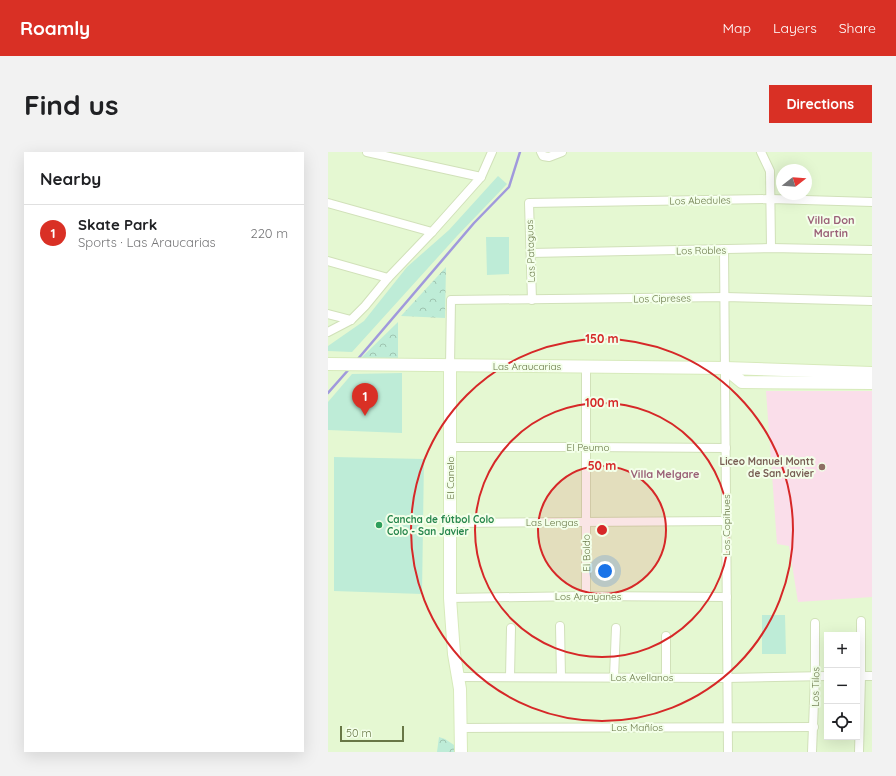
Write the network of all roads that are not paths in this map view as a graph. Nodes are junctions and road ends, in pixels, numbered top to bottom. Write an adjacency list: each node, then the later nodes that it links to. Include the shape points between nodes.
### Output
1 (367, 152): 6 (street)
2 (492, 152): 6 (street)
3 (541, 152): 4 (street, via 543,156 549,157)
4 (562, 152)
5 (761, 152): 7 (street, via 770,171)
6 (481, 177): 11 (street)
7 (771, 199): 8 (street, Los Abedules); 10 (street, Los Abedules); 12 (street)
8 (872, 202)
9 (328, 203): 11 (street)
10 (528, 203): 15 (street, Las Pataguas)
11 (432, 232): 17 (street)
12 (771, 248): 13 (street, Los Robles); 14 (street, Los Robles)
13 (724, 249): 15 (street, Los Robles); 18 (street, Los Copihues)
14 (872, 250)
15 (531, 253): 20 (street, Las Pataguas)
16 (328, 261): 17 (street)
17 (388, 278): 23 (street)
18 (724, 297): 20 (street, Los Cipreses); 21 (street, Los Cipreses); 28 (street, Los Copihues)
19 (451, 300): 20 (street, Los Cipreses); 26 (street, El Canelo)
20 (532, 300)
21 (872, 301)
22 (328, 314): 23 (street)
23 (351, 320): 24 (street)
24 (328, 332)
25 (328, 364): 26 (street, Las Araucarias)
26 (450, 366): 27 (street, Las Araucarias); 32 (street, El Canelo)
27 (586, 367): 28 (street, Las Araucarias); 31 (street, El Boldo)
28 (725, 368): 29 (street, Las Araucarias); 30 (street, via 742,382); 33 (street, Los Copihues)
29 (872, 373)
30 (872, 382)
31 (587, 446): 32 (street, El Peumo); 33 (street, El Peumo); 35 (street, El Boldo)
32 (450, 447): 36 (street, El Canelo)
33 (726, 448): 34 (street, Los Copihues)
34 (726, 521): 35 (street, Las Lengas); 38 (street, Los Copihues)
35 (585, 522): 36 (street, Las Lengas); 37 (street, El Boldo)
36 (450, 523): 39 (street, El Canelo)
37 (586, 596): 38 (street, Los Arrayanes); 39 (street, Los Arrayanes)
38 (727, 597): 56 (street, Los Copihues)
39 (450, 598): 51 (street, El Canelo)
40 (861, 621): 46 (street)
41 (815, 623): 47 (street, Los Tilos)
42 (560, 626): 53 (street)
43 (510, 628): 52 (street)
44 (616, 628): 54 (street)
45 (666, 636): 55 (street)
46 (859, 668)
47 (815, 676): 48 (street, Los Avellanos); 56 (street, Los Avellanos); 59 (street, Los Tilos)
48 (824, 676)
49 (860, 676): 50 (street)
50 (872, 676)
51 (458, 677): 52 (street, Los Avellanos); 60 (street, El Canelo)
52 (510, 677): 53 (street, Los Avellanos)
53 (561, 677): 54 (street, Los Avellanos)
54 (614, 677): 55 (street, Los Avellanos)
55 (666, 677): 56 (street, Los Avellanos)
56 (727, 678): 58 (street, Los Copihues)
57 (859, 704): 64 (street)
58 (728, 726): 59 (street, Los Mañíos); 60 (street, Los Mañíos); 62 (street, Los Copihues)
59 (814, 727): 63 (street, Los Tilos)
60 (460, 728): 61 (street, El Canelo)
61 (461, 752)
62 (728, 752)
63 (812, 752)
64 (859, 752)

